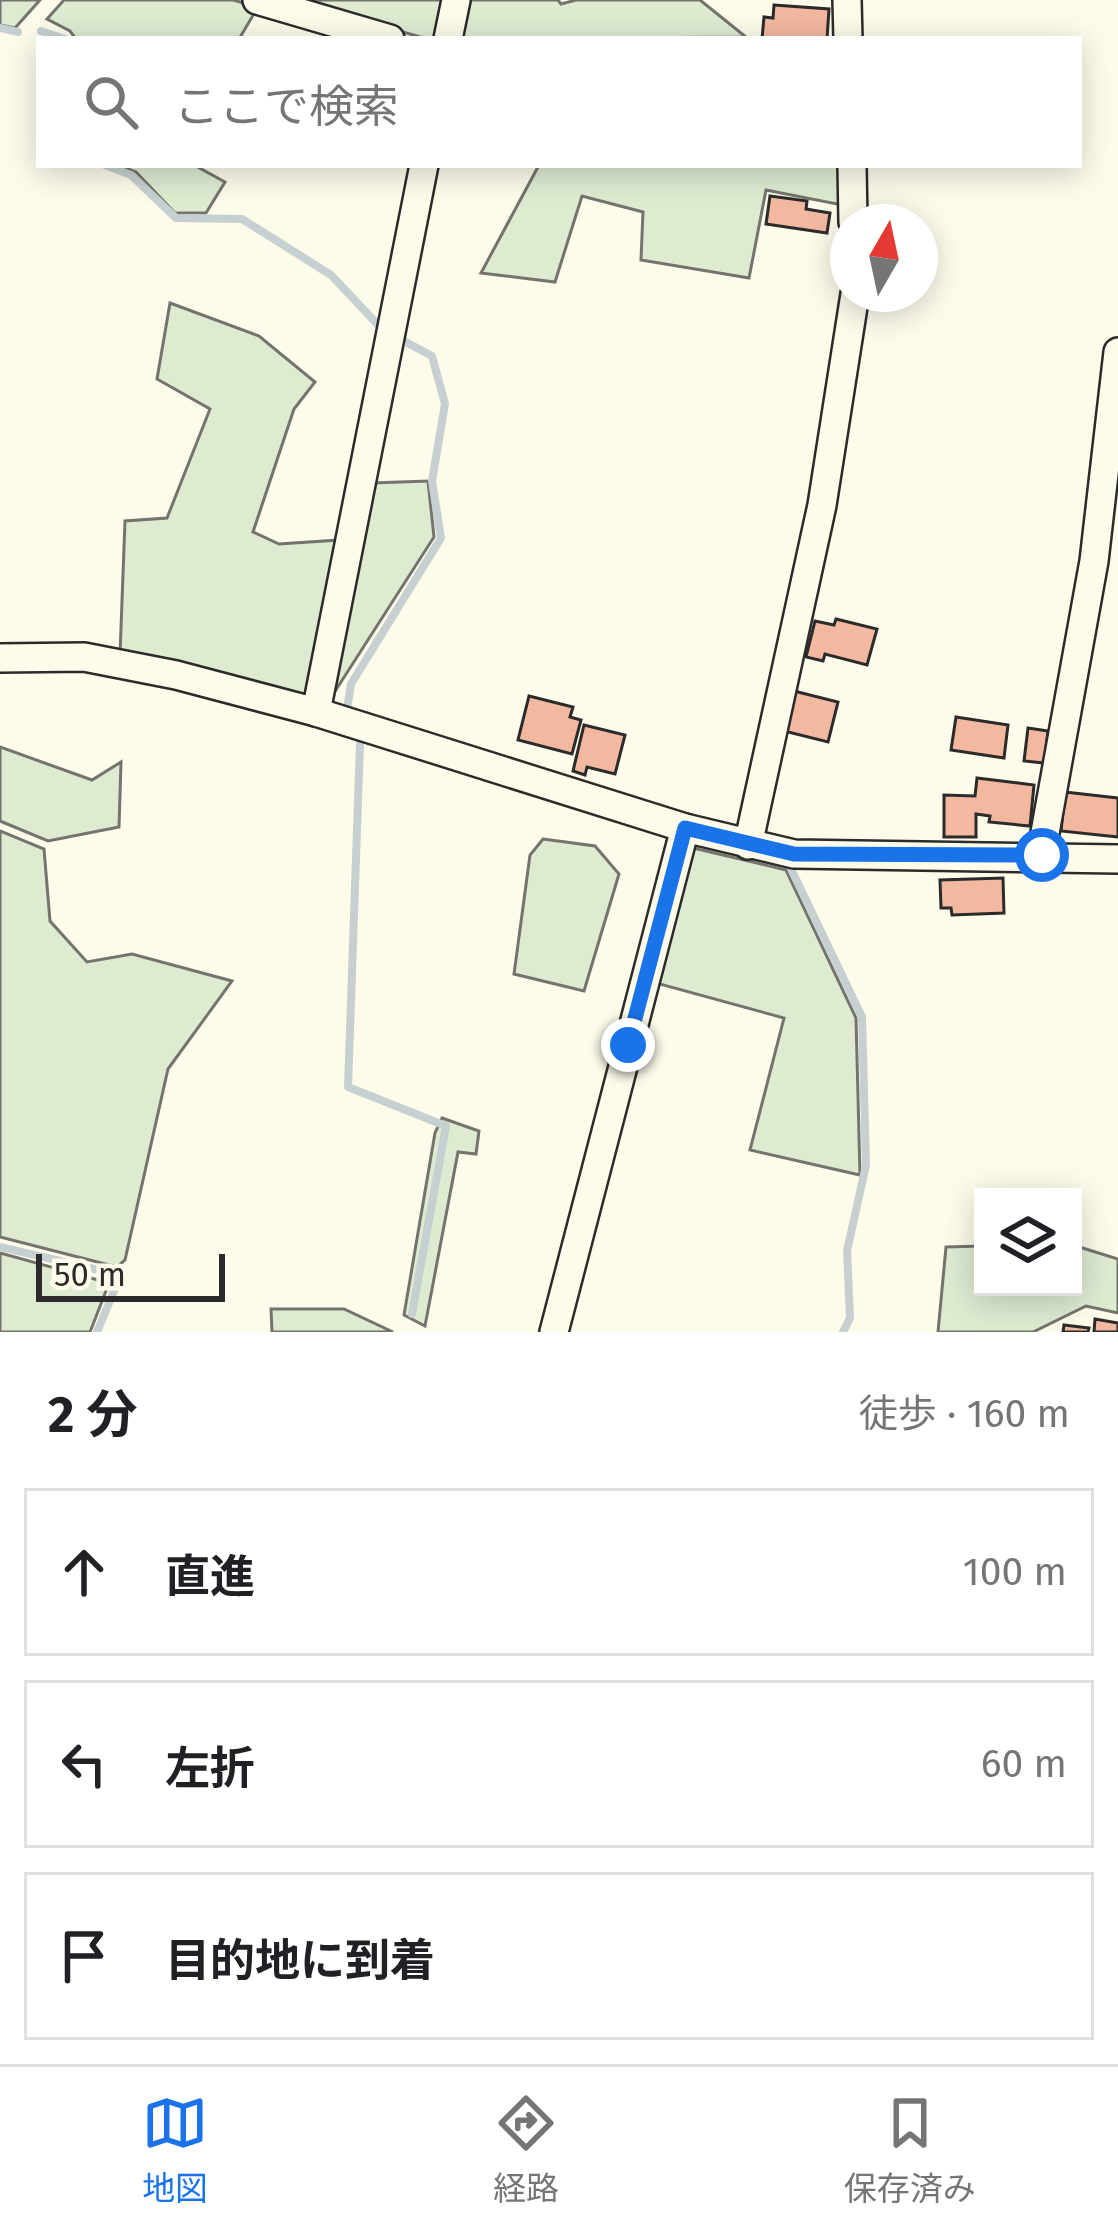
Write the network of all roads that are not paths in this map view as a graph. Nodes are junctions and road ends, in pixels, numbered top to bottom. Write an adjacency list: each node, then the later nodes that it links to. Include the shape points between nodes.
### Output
1 (256, 0): 4 (street)
2 (456, 0): 5 (street)
3 (848, 0): 6 (street)
4 (380, 36)
5 (449, 36)
6 (848, 36)
7 (423, 168): 13 (street)
8 (852, 168): 9 (street)
9 (853, 204)
10 (852, 312): 15 (street, via 822,505)
11 (1118, 352): 16 (street, via 1094,561)
12 (0, 658): 13 (street, via 85,656)
13 (316, 712): 14 (street)
14 (685, 828): 15 (street); 18 (street)
15 (748, 845): 16 (street, via 832,856)
16 (1042, 855): 17 (street)
17 (1118, 859)
18 (554, 1332)

